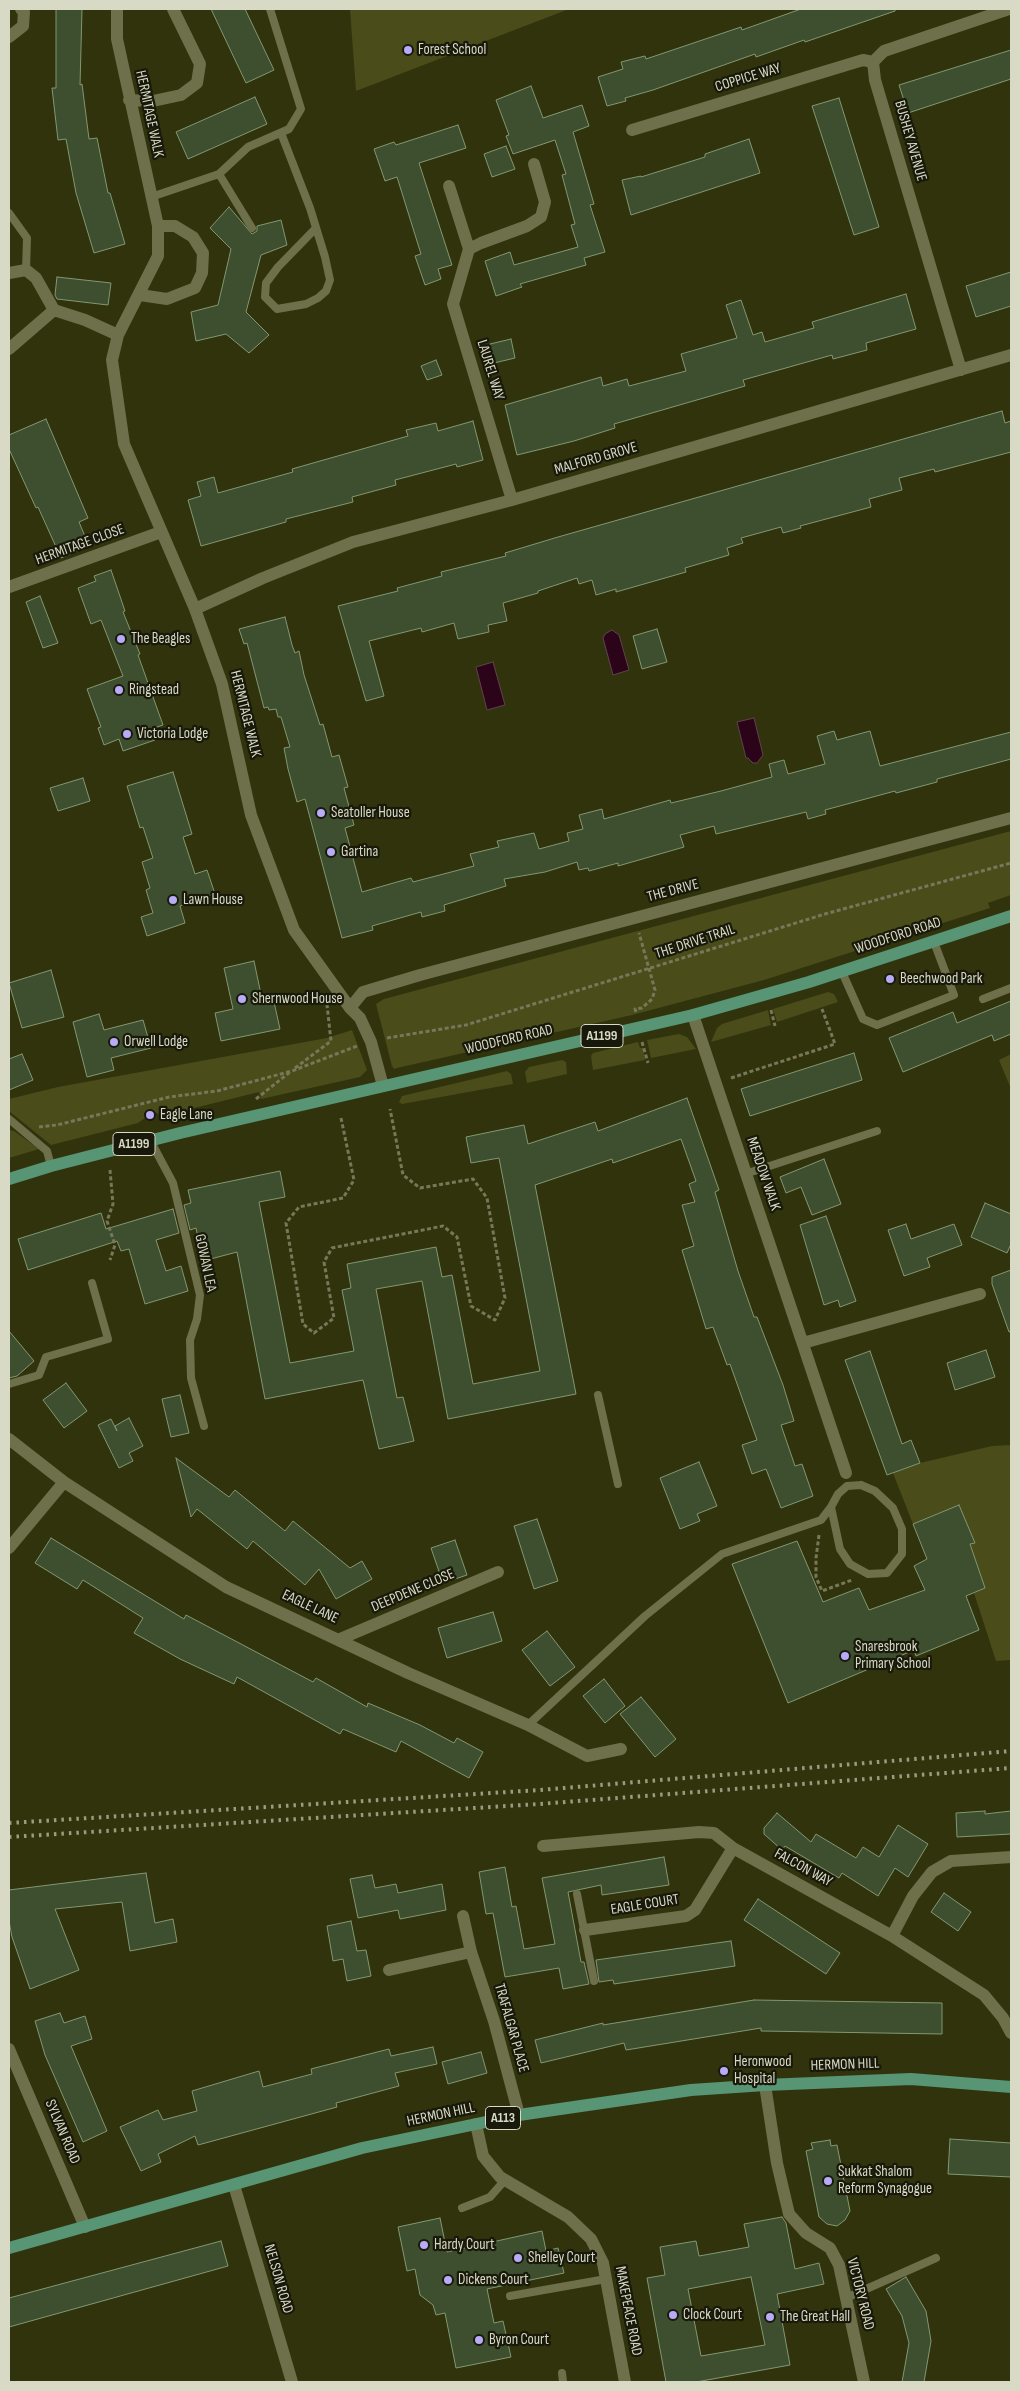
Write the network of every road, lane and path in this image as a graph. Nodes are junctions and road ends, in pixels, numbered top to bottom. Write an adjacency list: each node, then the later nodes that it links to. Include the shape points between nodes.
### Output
1 (21, 9): 6 (street, via 24,12 23,26)
2 (118, 9): 8 (street, HERMITAGE WALK, via 117,39)
3 (173, 9): 8 (street, via 200,64 197,83 181,95 153,101)
4 (270, 9): 10 (lane, via 300,109 289,130)
5 (1009, 9): 7 (street, via 884,51)
6 (9, 37)
7 (873, 62): 9 (street, COPPICE WAY, via 863,60); 27 (street, BUSHEY AVENUE)
8 (129, 100): 14 (street, HERMITAGE WALK)
9 (632, 130)
10 (281, 133): 12 (lane, via 248,147); 18 (lane)
11 (534, 164): 19 (street, via 545,202 541,217)
12 (219, 174): 14 (lane); 17 (lane)
13 (449, 186): 19 (street)
14 (151, 197): 16 (street, HERMITAGE WALK)
15 (9, 213): 20 (lane, via 27,238)
16 (158, 226): 22 (street, HERMITAGE WALK, via 158,256); 22 (street, via 175,226 193,237 203,253 202,273 195,288 167,299)
17 (252, 228)
18 (316, 228): 18 (lane, via 330,280 326,291 306,304 278,309 265,298 266,283)
19 (469, 250): 28 (street, LAUREL WAY, via 454,304)
20 (26, 270): 21 (street); 23 (street, via 36,278)
21 (9, 273)
22 (140, 295): 24 (street, HERMITAGE WALK)
23 (54, 310): 24 (street); 25 (street)
24 (118, 335): 29 (street, HERMITAGE WALK, via 112,360 124,444)
25 (9, 349)
26 (1011, 355): 27 (street, MALFORD GROVE)
27 (961, 370): 28 (street, MALFORD GROVE)
28 (512, 500): 31 (street, MALFORD GROVE, via 353,542)
29 (162, 532): 30 (street, HERMITAGE CLOSE); 31 (street, HERMITAGE WALK)
30 (9, 588)
31 (195, 609): 42 (street, HERMITAGE WALK, via 222,684 251,816 294,930)
32 (1011, 818): 35 (street, THE DRIVE)
33 (1011, 863): 37 (path, THE DRIVE TRAIL, via 824,914)
34 (1011, 916): 36 (main road, WOODFORD ROAD / A1199)
35 (635, 918): 37 (path); 42 (street, THE DRIVE, via 363,992)
36 (934, 942): 38 (main road, WOODFORD ROAD / A1199); 38 (lane, via 954,995 877,1025 863,1019)
37 (649, 969): 44 (path, via 655,990 652,999 642,1008 635,1009); 46 (path, THE DRIVE TRAIL, via 466,1025)
38 (842, 972): 45 (main road, WOODFORD ROAD / A1199)
39 (1011, 988): 40 (lane)
40 (983, 999)
41 (326, 1000): 50 (path, via 331,1041)
42 (350, 1008): 52 (street, HERMITAGE WALK, via 360,1018 371,1042)
43 (822, 1009): 51 (path, via 835,1044)
44 (636, 1013)
45 (693, 1015): 52 (main road, WOODFORD ROAD / A1199); 62 (street, MEADOW WALK)
46 (385, 1038)
47 (642, 1041): 49 (path)
48 (358, 1046): 50 (path)
49 (648, 1063)
50 (292, 1070): 53 (path); 57 (path, via 217,1091 169,1097 57,1125)
51 (723, 1080)
52 (383, 1086): 59 (main road, WOODFORD ROAD / A1199)
53 (256, 1098)
54 (390, 1109): 55 (path, via 403,1175 420,1188 473,1179 487,1198 505,1298 494,1320 471,1306 456,1237 443,1226 332,1248 324,1262 334,1318 314,1333 303,1324 286,1224 299,1207 343,1198 354,1180)
55 (341, 1118)
56 (9, 1119): 57 (lane)
57 (21, 1129): 60 (lane, via 47,1151)
58 (877, 1131): 62 (lane)
59 (150, 1140): 60 (main road, WOODFORD ROAD / A1199); 70 (lane, GOWAN LEA, via 173,1183 200,1295 190,1340 191,1378)
60 (51, 1166): 63 (main road, WOODFORD ROAD / A1199)
61 (110, 1170): 64 (path, via 113,1204 107,1221 115,1245)
62 (745, 1174): 67 (street, MEADOW WALK)
63 (9, 1179)
64 (110, 1260)
65 (92, 1283): 68 (lane, via 108,1339 46,1357 39,1375)
66 (980, 1294): 67 (street)
67 (803, 1343): 72 (street, MEADOW WALK)
68 (9, 1384)
69 (598, 1395): 74 (lane)
70 (204, 1426)
71 (9, 1439): 73 (street, EAGLE LANE)
72 (846, 1473): 75 (lane)
73 (64, 1482): 78 (street); 81 (street, EAGLE LANE, via 226,1587)
74 (618, 1484)
75 (848, 1486): 76 (lane, via 838,1494); 80 (lane, via 861,1485 875,1491 893,1508 902,1529 902,1554 896,1564 887,1573)
76 (831, 1507): 77 (lane); 80 (lane, via 840,1549 850,1564)
77 (821, 1520): 80 (path, via 816,1576 822,1591); 82 (lane, via 722,1554 645,1616)
78 (9, 1548)
79 (498, 1572): 81 (street, DEEPDENE CLOSE)
80 (868, 1574)
81 (340, 1639): 82 (street, EAGLE LANE, via 408,1673)
82 (528, 1725): 83 (street, EAGLE LANE, via 587,1756)
83 (621, 1749)
84 (543, 1846): 85 (street, FALCON WAY, via 699,1832 714,1833)
85 (733, 1848): 89 (street, EAGLE COURT, via 695,1910 686,1916); 90 (street, FALCON WAY)
86 (1011, 1857): 90 (street, via 951,1861 932,1872 913,1896)
87 (577, 1894): 89 (lane)
88 (463, 1916): 91 (street, TRAFALGAR PLACE)
89 (585, 1930): 93 (lane)
90 (892, 1936): 94 (street, FALCON WAY, via 984,1995)
91 (470, 1952): 92 (street); 98 (street, TRAFALGAR PLACE, via 494,2021)
92 (389, 1970)
93 (594, 1981)
94 (1011, 2033)
95 (9, 2049): 103 (street, SYLVAN ROAD)
96 (765, 2085): 97 (main road, HERMON HILL / A113, via 911,2079); 98 (main road, HERMON HILL / A113, via 691,2090); 108 (street, VICTORY ROAD, via 789,2214 806,2233 830,2248 839,2265)
97 (1011, 2087)
98 (519, 2115): 99 (main road, HERMON HILL / A113)
99 (476, 2124): 100 (street, MAKEPEACE ROAD, via 483,2156); 101 (main road, HERMON HILL / A113, via 362,2148)
100 (506, 2180): 102 (lane, via 490,2197); 106 (street, MAKEPEACE ROAD, via 568,2218 590,2239)
101 (234, 2185): 103 (main road, HERMON HILL / A113); 110 (street, NELSON ROAD)
102 (462, 2208)
103 (85, 2227): 104 (main road, HERMON HILL / A113)
104 (9, 2248)
105 (936, 2258): 108 (lane)
106 (606, 2279): 107 (lane); 112 (street, MAKEPEACE ROAD)
107 (510, 2296)
108 (846, 2298): 113 (street, VICTORY ROAD)
109 (562, 2373): 111 (lane)
110 (292, 2382)
111 (563, 2382)
112 (625, 2382)
113 (864, 2382)

